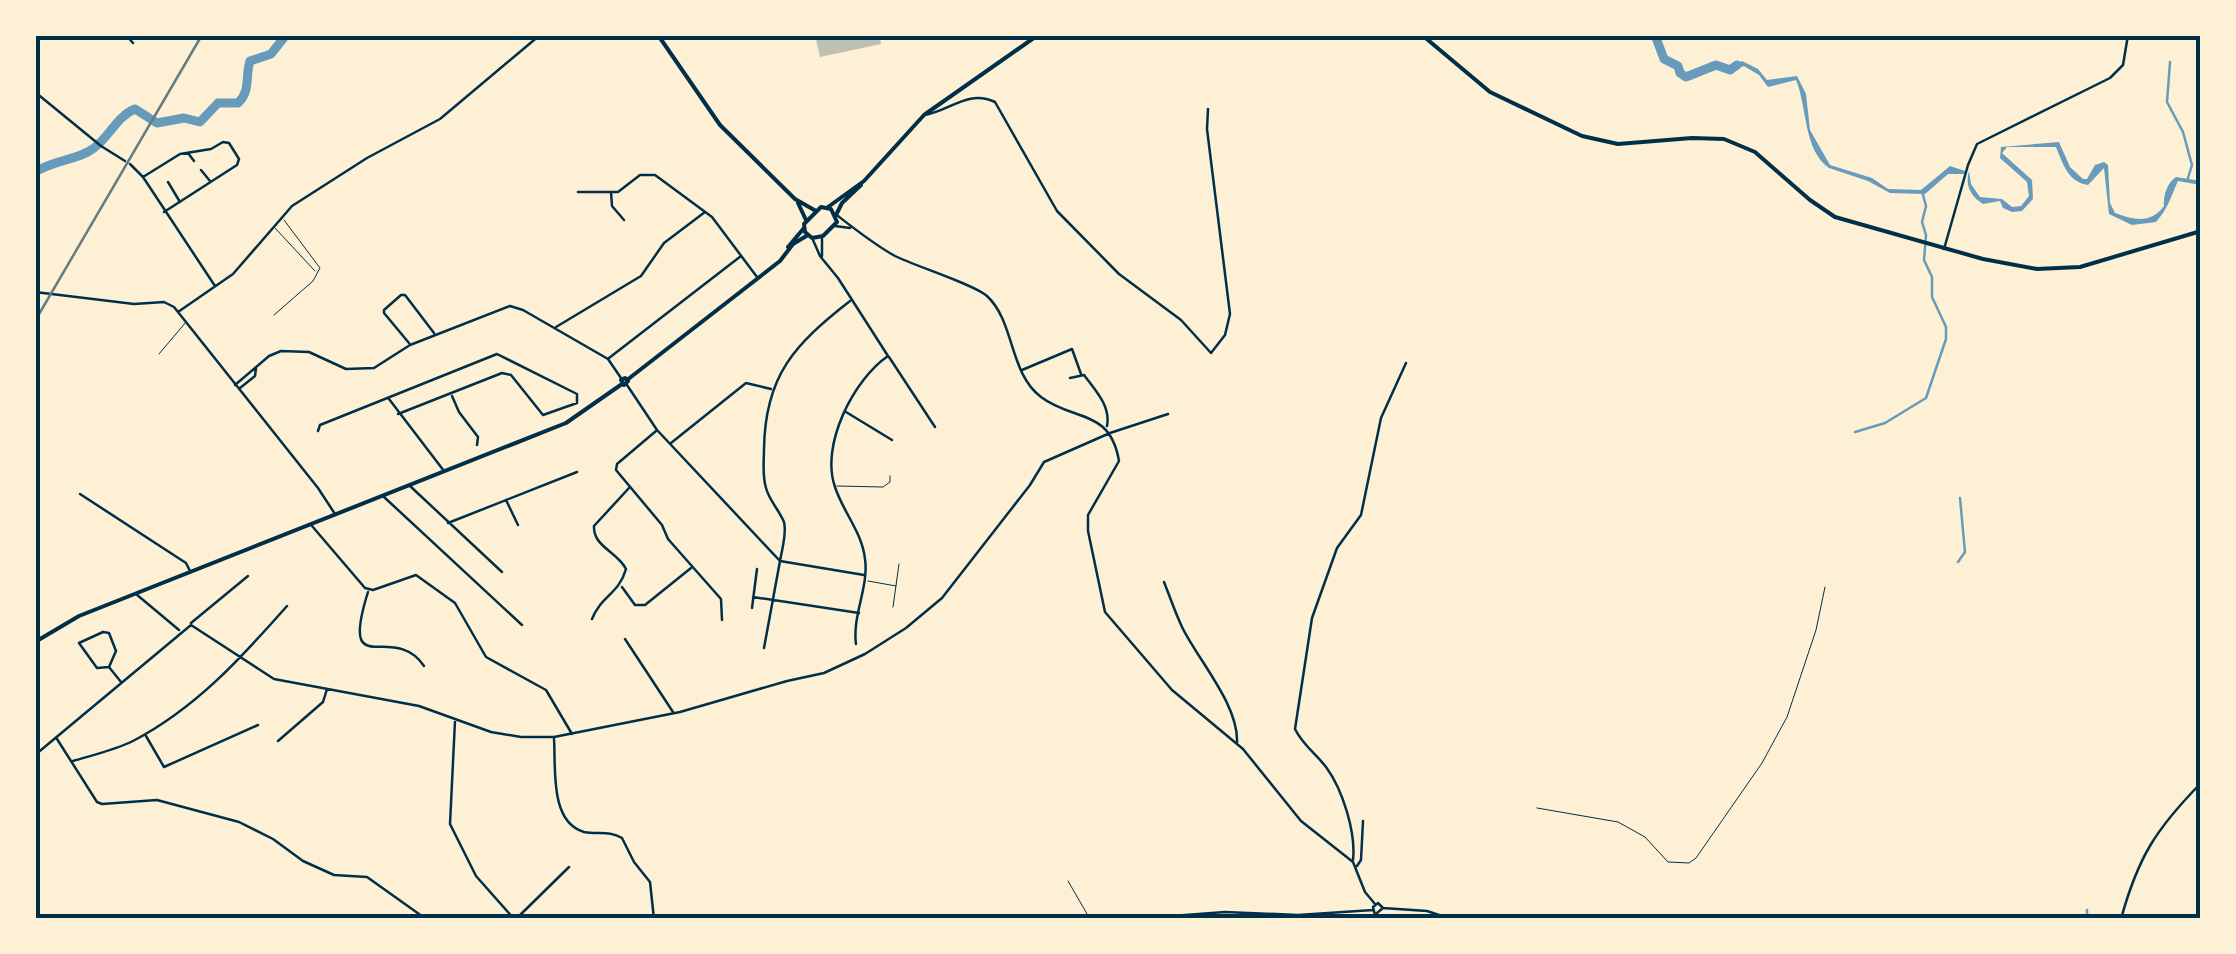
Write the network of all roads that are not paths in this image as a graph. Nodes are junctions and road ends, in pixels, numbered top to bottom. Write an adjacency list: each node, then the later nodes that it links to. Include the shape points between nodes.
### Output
1 (126, 35): 7 (street)
2 (540, 35): 27 (street, via 440,119 367,158)
3 (658, 35): 20 (main road, via 720,125)
4 (1038, 35): 10 (main road)
5 (1422, 35): 37 (main road, via 1490,92 1582,136 1618,144 1724,140 1743,146 1835,217)
6 (2128, 35): 37 (street, via 2123,65 2110,78 1977,144)
7 (133, 44)
8 (35, 92): 14 (street)
9 (1208, 109): 10 (street, via 1230,314 1211,353 1057,211 995,102 964,99)
10 (924, 115): 15 (main road)
11 (188, 152): 12 (street); 14 (street); 17 (street, via 228,143 239,162)
12 (194, 160)
13 (200, 170): 17 (street)
14 (143, 178): 24 (street)
15 (864, 181): 22 (main road); 26 (main road)
16 (168, 182): 21 (street)
17 (210, 182): 21 (street)
18 (578, 192): 19 (street)
19 (611, 192): 25 (street, via 648,172); 28 (street)
20 (795, 199): 23 (main road); 29 (main road)
21 (180, 202): 24 (street)
22 (828, 207): 23 (main road); 26 (main road)
23 (816, 210): 29 (main road)
24 (164, 212): 43 (street)
25 (706, 212): 39 (street); 50 (street, via 664,243 641,276)
26 (836, 215): 31 (main road); 33 (street)
27 (281, 217): 30 (street); 41 (lane, via 320,265)
28 (624, 220)
29 (806, 220): 32 (main road)
30 (273, 226): 41 (lane); 43 (street)
31 (835, 226): 33 (street); 36 (main road)
32 (804, 228): 35 (main road); 38 (main road)
33 (856, 230): 58 (street, via 894,255 986,294)
34 (2201, 231): 37 (main road, via 2057,270)
35 (810, 236): 36 (main road); 38 (main road); 40 (street)
36 (823, 236): 40 (street)
37 (1944, 249)
38 (787, 252): 42 (main road)
39 (741, 256): 42 (street); 55 (street)
40 (824, 262): 45 (street)
41 (318, 272): 48 (lane)
42 (758, 278): 61 (main road)
43 (216, 287): 47 (street)
44 (38, 292): 46 (street); 47 (street, via 164,302)
45 (852, 300): 54 (street); 64 (street, via 798,345)
46 (35, 301)
47 (178, 312): 49 (street)
48 (274, 315)
49 (186, 322): 53 (lane); 62 (street)
50 (555, 328): 51 (street, via 514,306); 55 (street)
51 (436, 334): 52 (street); 52 (street, via 401,295 384,314)
52 (410, 344): 57 (street, via 367,370 340,368 294,350 268,356)
53 (159, 354)
54 (888, 356): 67 (street); 70 (street)
55 (608, 359): 61 (street)
56 (1406, 364): 139 (street, via 1380,418 1361,514 1337,548 1312,618 1295,729 1338,788)
57 (256, 367): 62 (street); 63 (street)
58 (1022, 370): 59 (street, via 1072,348); 73 (street, via 1039,396)
59 (1081, 374): 60 (street); 73 (street, via 1106,407)
60 (1070, 378)
61 (624, 382): 71 (street); 77 (main road, via 566,424)
62 (235, 385): 63 (street)
63 (238, 390): 86 (street)
64 (772, 390): 75 (street, via 746,383); 90 (street, via 764,467 766,490 784,522)
65 (451, 393): 66 (street, via 506,373 543,415 578,398 498,354); 68 (street); 76 (street, via 478,437)
66 (388, 398): 68 (street); 72 (street, via 320,424)
67 (846, 412): 74 (street); 82 (street, via 833,446)
68 (398, 414): 77 (street)
69 (1168, 414): 73 (street)
70 (935, 427)
71 (657, 430): 75 (street); 81 (street, via 615,467)
72 (318, 431)
73 (1108, 431): 124 (street, via 1044,462 954,585 906,628 838,669); 133 (street, via 1120,461 1088,515 1105,612 1172,690)
74 (892, 440)
75 (670, 444): 90 (street)
76 (476, 445)
77 (444, 472): 80 (main road)
78 (577, 472): 85 (street)
79 (890, 476): 82 (lane, via 888,486)
80 (410, 486): 84 (main road); 87 (street)
81 (630, 486): 92 (street); 100 (street, via 597,519 593,534 626,569)
82 (834, 486): 96 (street, via 861,540)
83 (80, 494): 94 (street, via 186,563)
84 (383, 496): 86 (main road); 113 (street)
85 (506, 500): 87 (street); 89 (street)
86 (336, 515): 88 (main road)
87 (448, 523): 95 (street)
88 (311, 525): 94 (main road); 102 (street)
89 (518, 525)
90 (780, 561): 96 (street); 105 (street)
91 (899, 564): 101 (lane)
92 (692, 567): 100 (street, via 646,605 634,604); 111 (street, via 721,599)
93 (757, 569): 104 (street)
94 (190, 572): 103 (main road)
95 (502, 572)
96 (866, 575): 98 (street)
97 (248, 576): 112 (street)
98 (864, 581): 101 (lane); 109 (street)
99 (1164, 582): 133 (street, via 1223,698)
100 (622, 586): 110 (street)
101 (896, 586): 108 (lane)
102 (369, 589): 121 (street, via 358,625 362,641 399,647); 128 (street, via 421,577 455,602 486,656 546,690)
103 (136, 594): 114 (street); 116 (main road)
104 (753, 597): 105 (street); 107 (street)
105 (774, 600): 109 (street); 118 (street)
106 (288, 606): 119 (street)
107 (752, 608)
108 (893, 608)
109 (859, 613): 117 (street)
110 (592, 619)
111 (722, 620)
112 (190, 625): 114 (street); 119 (street)
113 (522, 626)
114 (180, 631): 122 (street)
115 (625, 639): 124 (street)
116 (35, 642)
117 (856, 644)
118 (764, 648)
119 (242, 657): 123 (street, via 274,679); 127 (street, via 183,711)
120 (109, 666): 120 (street, via 116,651 109,634 80,644 98,668); 122 (street)
121 (424, 666)
122 (121, 682): 130 (street)
123 (327, 688): 125 (street); 131 (street, via 323,702)
124 (673, 713): 128 (street)
125 (455, 720): 129 (street, via 506,734); 147 (street, via 450,824 476,876)
126 (258, 725): 127 (street, via 164,767)
127 (145, 734): 136 (street)
128 (572, 734): 129 (street)
129 (554, 737): 148 (street, via 565,817 578,830 622,838 650,882)
130 (56, 738): 134 (street); 136 (street)
131 (278, 741)
132 (35, 742): 134 (street)
133 (1237, 743): 139 (street, via 1301,821)
134 (40, 751): 135 (street)
135 (35, 755)
136 (72, 762): 146 (street, via 102,804 157,800 250,826 334,875 367,877)
137 (2201, 783): 152 (street, via 2154,836)
138 (1363, 821): 141 (street)
139 (1353, 862): 141 (street)
140 (569, 867): 147 (street)
141 (1356, 868): 143 (street)
142 (1068, 881): 149 (lane)
143 (1375, 904): 144 (street); 145 (street)
144 (1383, 908): 145 (street); 151 (street, via 1427,910)
145 (1375, 914): 150 (street, via 1225,912)
146 (426, 919)
147 (515, 919)
148 (654, 919)
149 (1090, 919)
150 (1132, 919)
151 (1451, 919)
152 (2121, 919)

